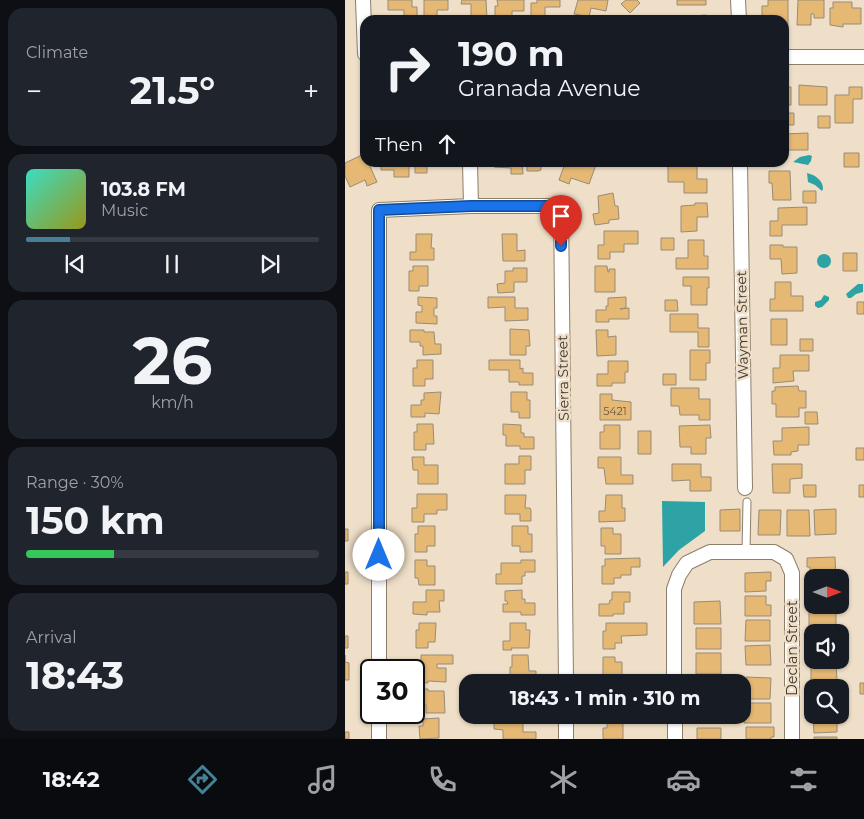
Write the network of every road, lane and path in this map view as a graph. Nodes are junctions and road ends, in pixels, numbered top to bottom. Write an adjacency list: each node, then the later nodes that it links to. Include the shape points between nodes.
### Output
1 (363, 0): 3 (street)
2 (738, 0): 4 (street)
3 (364, 15)
4 (739, 15)
5 (789, 56): 6 (street)
6 (864, 57)
7 (470, 167): 9 (street)
8 (740, 167): 10 (street, Wayman Street)
9 (471, 206): 13 (street, via 379,210); 14 (street, Sierra Street, via 561,206)
10 (745, 488)
11 (747, 502): 12 (lane)
12 (745, 552): 15 (street, via 710,552 687,563 679,575 674,588); 22 (street, Declan Street, via 774,552 786,559 791,573)
13 (379, 659)
14 (566, 674)
15 (675, 674)
16 (379, 724): 19 (street)
17 (566, 724): 20 (street)
18 (675, 724): 21 (street)
19 (379, 739)
20 (566, 739)
21 (675, 739)
22 (791, 739)

